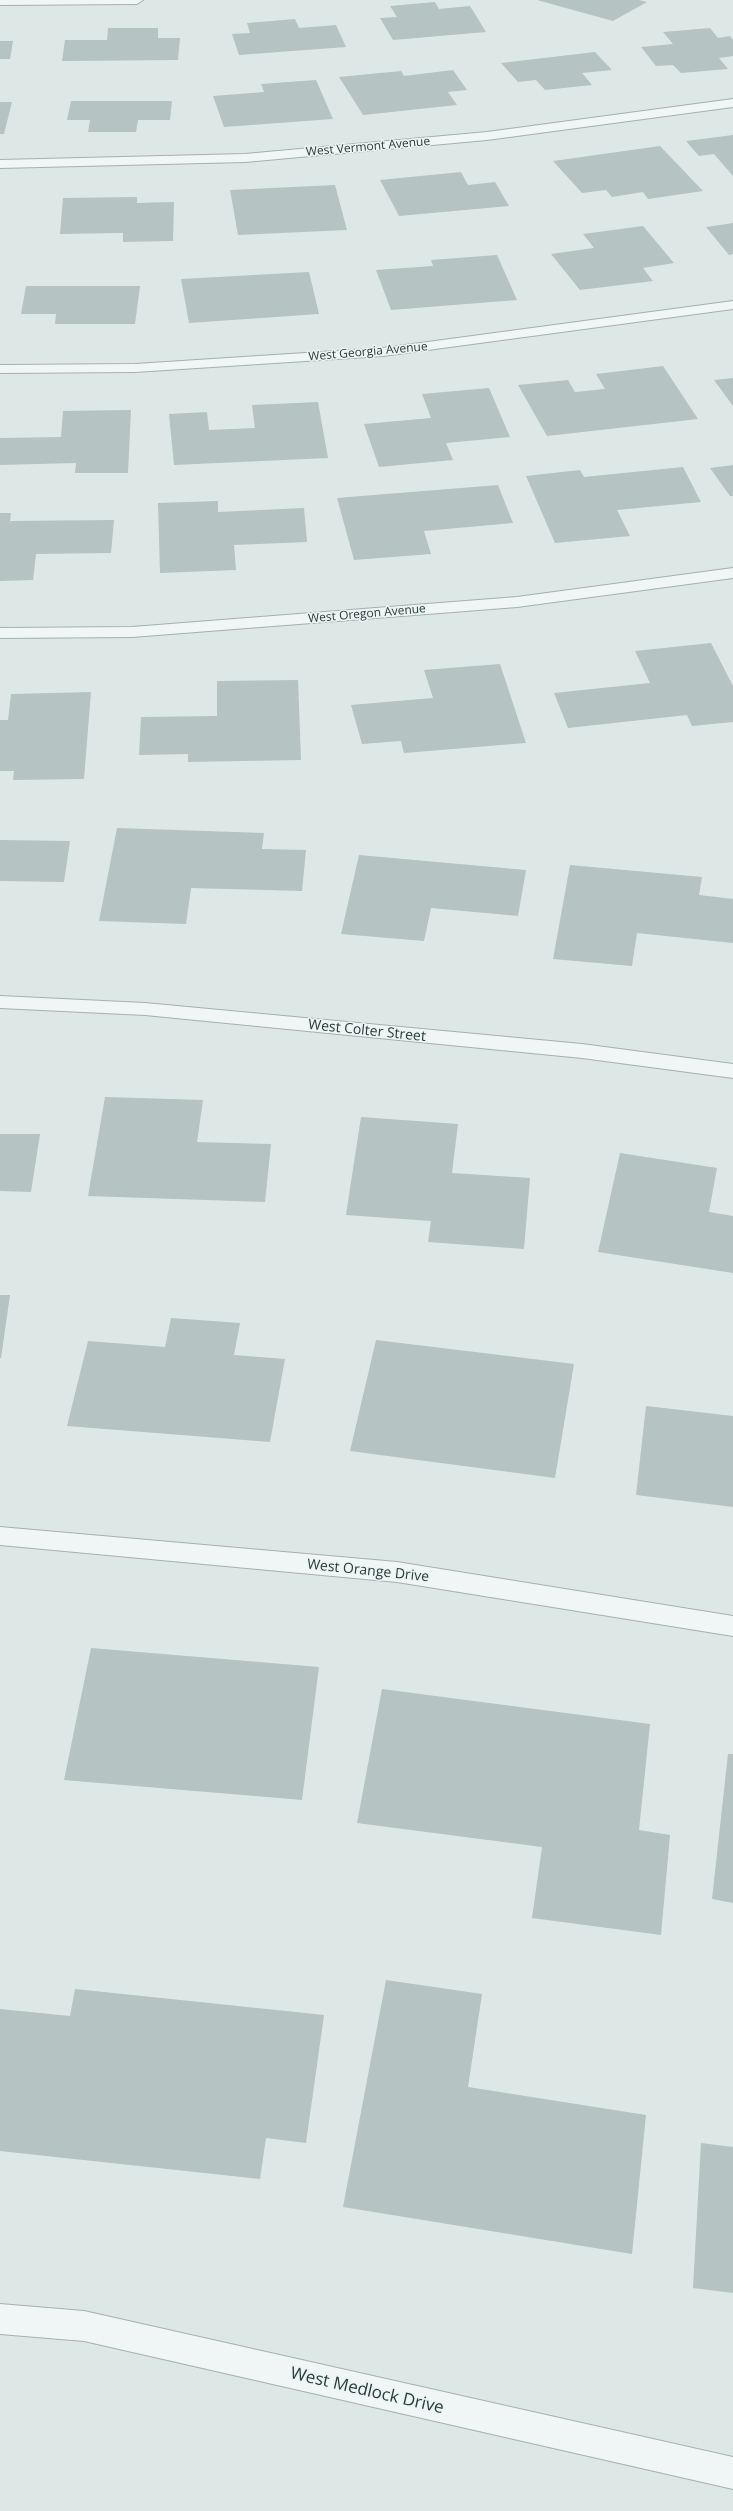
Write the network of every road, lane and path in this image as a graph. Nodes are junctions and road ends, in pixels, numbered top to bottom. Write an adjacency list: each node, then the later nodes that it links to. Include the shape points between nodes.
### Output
1 (137, 0): 2 (street)
2 (0, 1)
3 (733, 103): 4 (street, West Vermont Avenue, via 487,136 245,158)
4 (0, 164)
5 (733, 305): 6 (street, West Georgia Avenue, via 383,352 136,368)
6 (0, 369)
7 (733, 573): 8 (street, West Oregon Avenue, via 517,602 132,632)
8 (0, 633)
9 (0, 1002): 10 (street, West Colter Street, via 161,1010 582,1051)
10 (733, 1072)
11 (0, 1536): 12 (street, West Orange Drive, via 397,1572)
12 (733, 1626)
13 (0, 2319): 14 (street, West Medlock Drive, via 84,2326)
14 (733, 2473)

